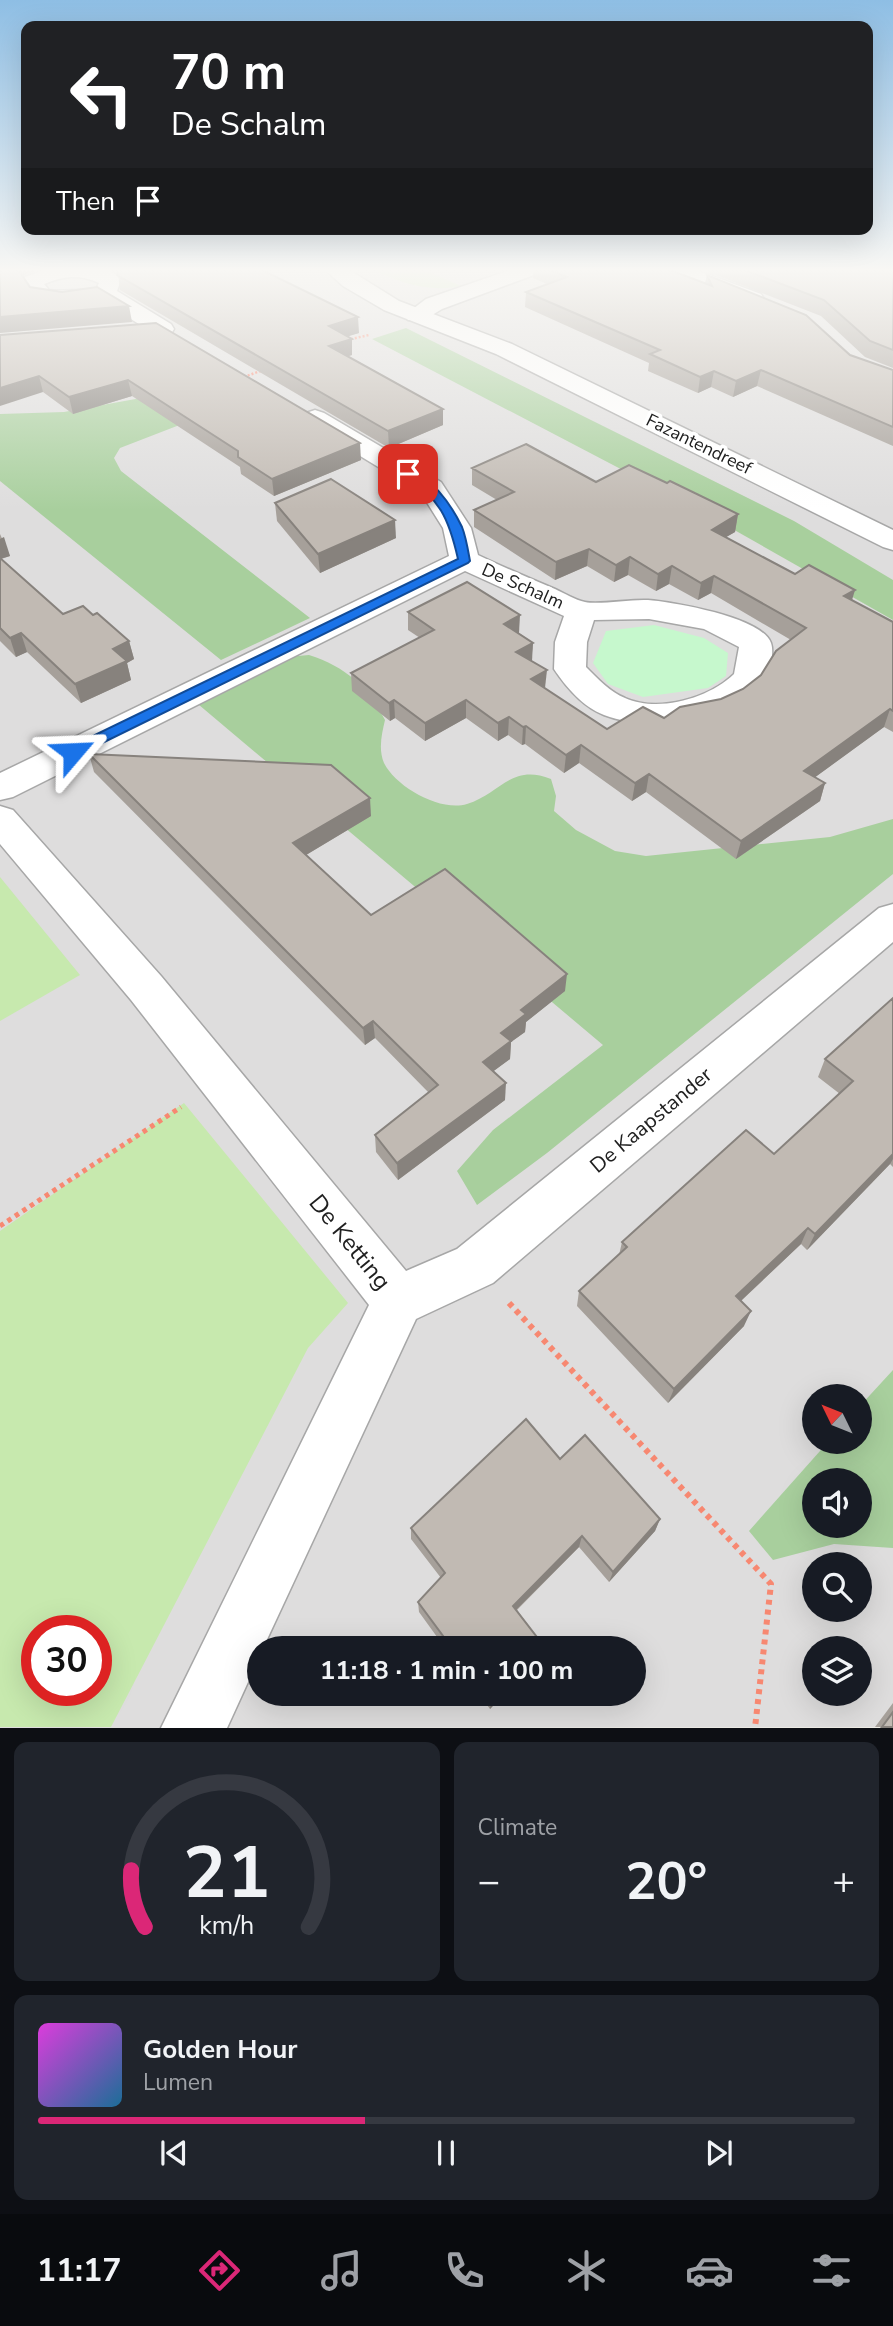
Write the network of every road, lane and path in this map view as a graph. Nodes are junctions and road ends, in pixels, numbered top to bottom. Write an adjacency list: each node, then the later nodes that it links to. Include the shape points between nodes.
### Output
1 (503, 349): 3 (street, Fazantendreef)
2 (257, 372): 4 (street, De Schalm, via 431,488 457,528)
3 (893, 541)
4 (464, 561): 5 (street, De Schalm); 6 (street, De Schalm)
5 (581, 612): 5 (street, De Schalm, via 648,608 703,619 735,629 755,643 756,661 747,681 691,710 647,714 617,708 591,694 570,669 571,642)
6 (0, 788)
7 (0, 819): 9 (street, De Ketting)
8 (893, 919): 11 (street, De Kaapstander)
9 (221, 1081): 10 (path); 12 (street, De Ketting)
10 (0, 1226)
11 (475, 1266): 12 (street, De Kaapstander); 14 (path, via 771,1584)
12 (398, 1301): 13 (street, De Ketting)
13 (192, 1727)
14 (755, 1727)

